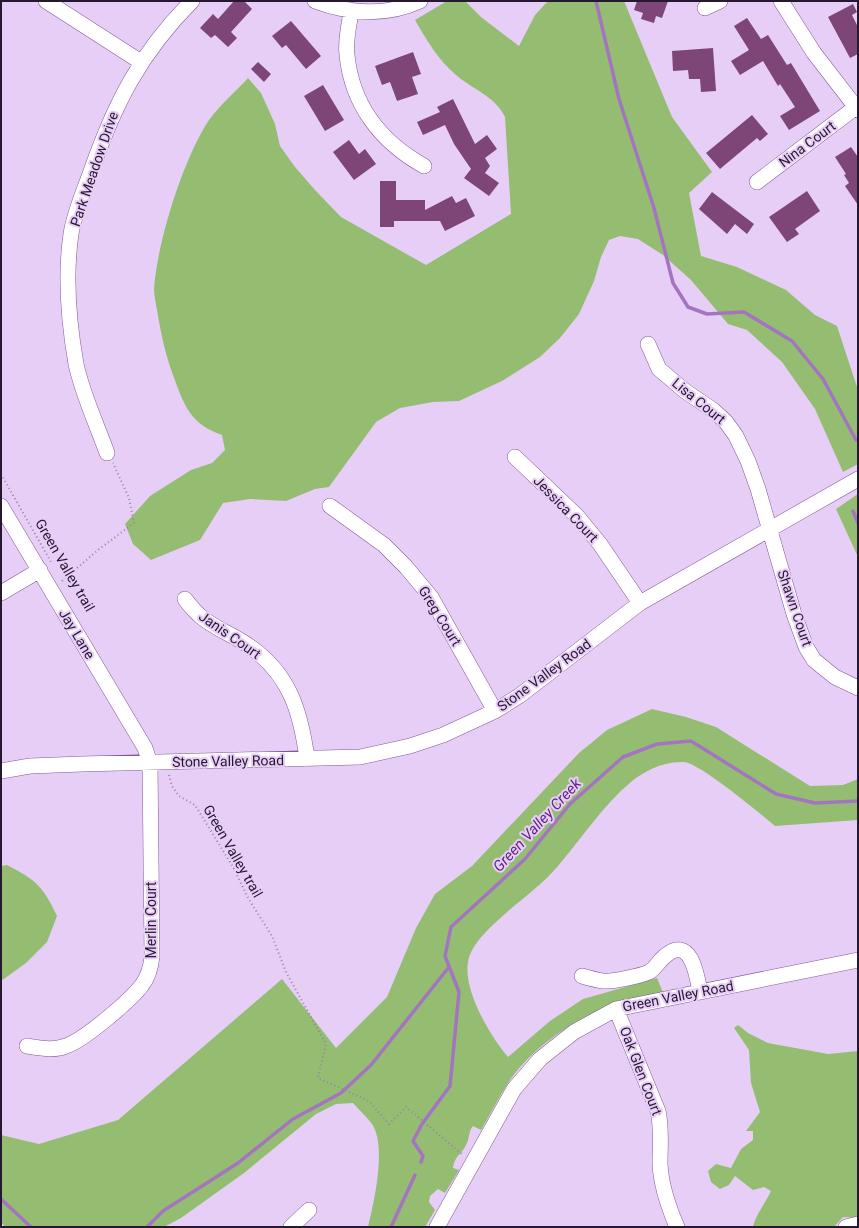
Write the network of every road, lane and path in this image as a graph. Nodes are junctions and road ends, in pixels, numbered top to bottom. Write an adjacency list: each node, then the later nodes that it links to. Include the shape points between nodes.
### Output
1 (46, 1): 9 (street)
2 (192, 1): 9 (street, Park Meadow Drive)
3 (315, 1): 8 (street)
4 (420, 1): 8 (street, via 385,12)
5 (720, 1): 7 (street)
6 (781, 1): 10 (street, via 814,53)
7 (705, 8)
8 (351, 12): 11 (street, via 346,53 351,82 361,107 378,131 399,150)
9 (141, 62): 14 (street, Park Meadow Drive, via 110,121 84,190 71,234 68,290 77,365)
10 (857, 108): 12 (street, Nina Court)
11 (424, 166)
12 (757, 182)
13 (648, 344): 20 (street, Lisa Court, via 660,369 685,391 713,410 736,436 748,462)
14 (107, 453): 23 (path, Green Valley trail, via 129,498 134,523 62,581)
15 (515, 457): 26 (street, Jessica Court, via 577,516 600,544)
16 (1, 474): 21 (path, Green Valley trail)
17 (858, 479): 20 (street, Stone Valley Road)
18 (1, 506): 22 (street, Jay Lane)
19 (330, 506): 28 (street, Greg Court, via 384,546 431,597)
20 (769, 528): 26 (street, Stone Valley Road); 27 (street, Shawn Court, via 806,647 814,660 835,677)
21 (54, 568)
22 (40, 570): 24 (street); 31 (street, Jay Lane, via 145,748)
23 (58, 574)
24 (1, 593)
25 (185, 599): 29 (street, Janis Court, via 200,616 250,646 280,677 292,696 300,716)
26 (640, 603): 28 (street, Stone Valley Road, via 541,680)
27 (858, 688)
28 (495, 711): 29 (street, Stone Valley Road, via 443,735 410,746 360,757)
29 (307, 759): 30 (street, Stone Valley Road)
30 (165, 762): 31 (street, Stone Valley Road); 38 (path, Green Valley trail, via 172,786 179,796 195,805 272,936 286,972 326,1044 318,1078 369,1101 389,1124 406,1107)
31 (150, 763): 32 (street, Stone Valley Road, via 30,766); 37 (street, Merlin Court, via 150,972 134,994 77,1042 56,1049)
32 (1, 771)
33 (858, 960): 35 (street, Green Valley Road)
34 (582, 976): 35 (street, via 604,982 642,974 655,967 668,953 682,950 693,962)
35 (700, 992): 36 (street, Green Valley Road)
36 (616, 1009): 38 (street, Green Valley Road, via 574,1032 540,1058 514,1089); 43 (street, Oak Glen Court, via 658,1111 661,1124 660,1164 663,1186)
37 (27, 1046)
38 (472, 1163): 42 (street, Green Valley Road)
39 (309, 1210): 41 (street)
40 (858, 1224): 44 (street)
41 (291, 1227)
42 (436, 1227)
43 (677, 1227)
44 (846, 1227)

